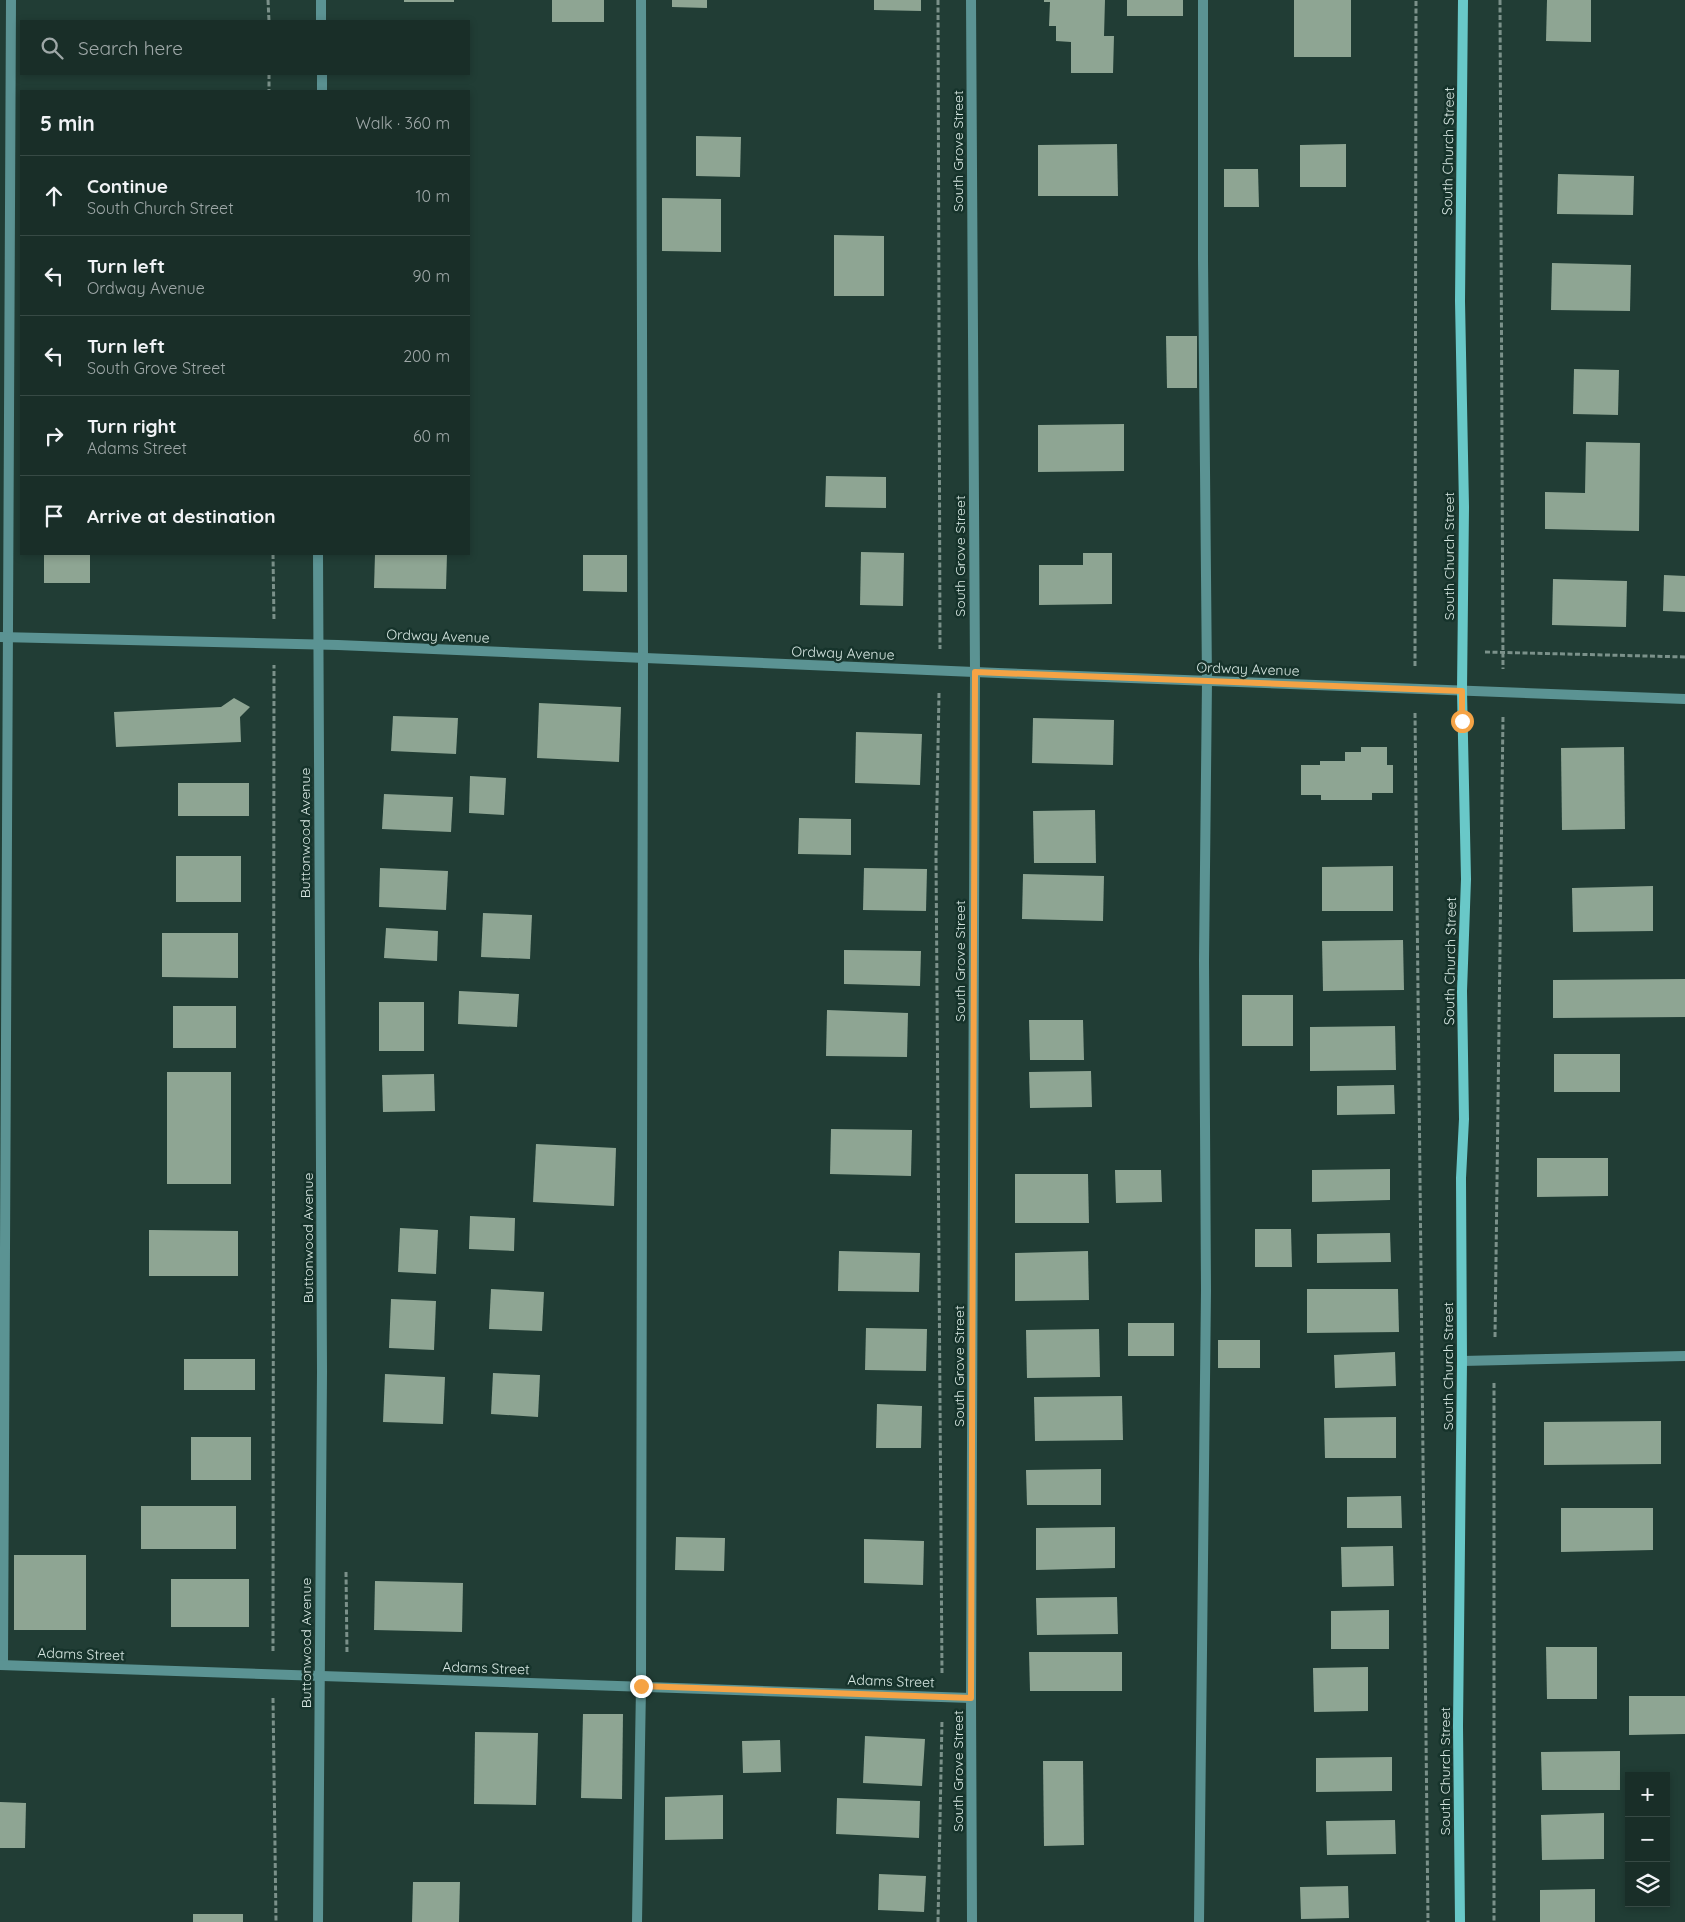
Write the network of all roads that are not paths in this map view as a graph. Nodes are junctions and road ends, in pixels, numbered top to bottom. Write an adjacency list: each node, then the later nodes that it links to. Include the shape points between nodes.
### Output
1 (11, 0): 11 (street)
2 (321, 0): 7 (street)
3 (641, 0): 13 (street)
4 (971, 0): 14 (street, South Grove Street)
5 (1203, 0): 15 (street)
6 (1463, 0): 16 (street, South Church Street, via 1460,301 1464,507)
7 (321, 20)
8 (322, 75): 9 (street)
9 (322, 90)
10 (318, 555): 12 (street, Buttonwood Avenue)
11 (4, 637): 12 (street, Ordway Avenue); 20 (street)
12 (318, 645): 13 (street, Ordway Avenue); 21 (street, Buttonwood Avenue, via 322,1371)
13 (643, 658): 14 (street, Ordway Avenue); 22 (street)
14 (975, 672): 15 (street, Ordway Avenue); 23 (street, South Grove Street)
15 (1207, 681): 16 (street, Ordway Avenue); 27 (street)
16 (1462, 691): 17 (street, Ordway Avenue); 19 (street, South Church Street, via 1466,879 1462,991)
17 (1685, 699)
18 (1685, 1356): 19 (street)
19 (1462, 1361): 28 (street, South Church Street, via 1458,1726)
20 (1, 1665): 21 (street, Adams Street)
21 (319, 1676): 22 (street, Adams Street); 24 (street, Buttonwood Avenue)
22 (641, 1686): 23 (street, Adams Street); 25 (street)
23 (971, 1698): 26 (street, South Grove Street)
24 (318, 1922)
25 (637, 1922)
26 (972, 1922)
27 (1200, 1922)
28 (1460, 1922)

